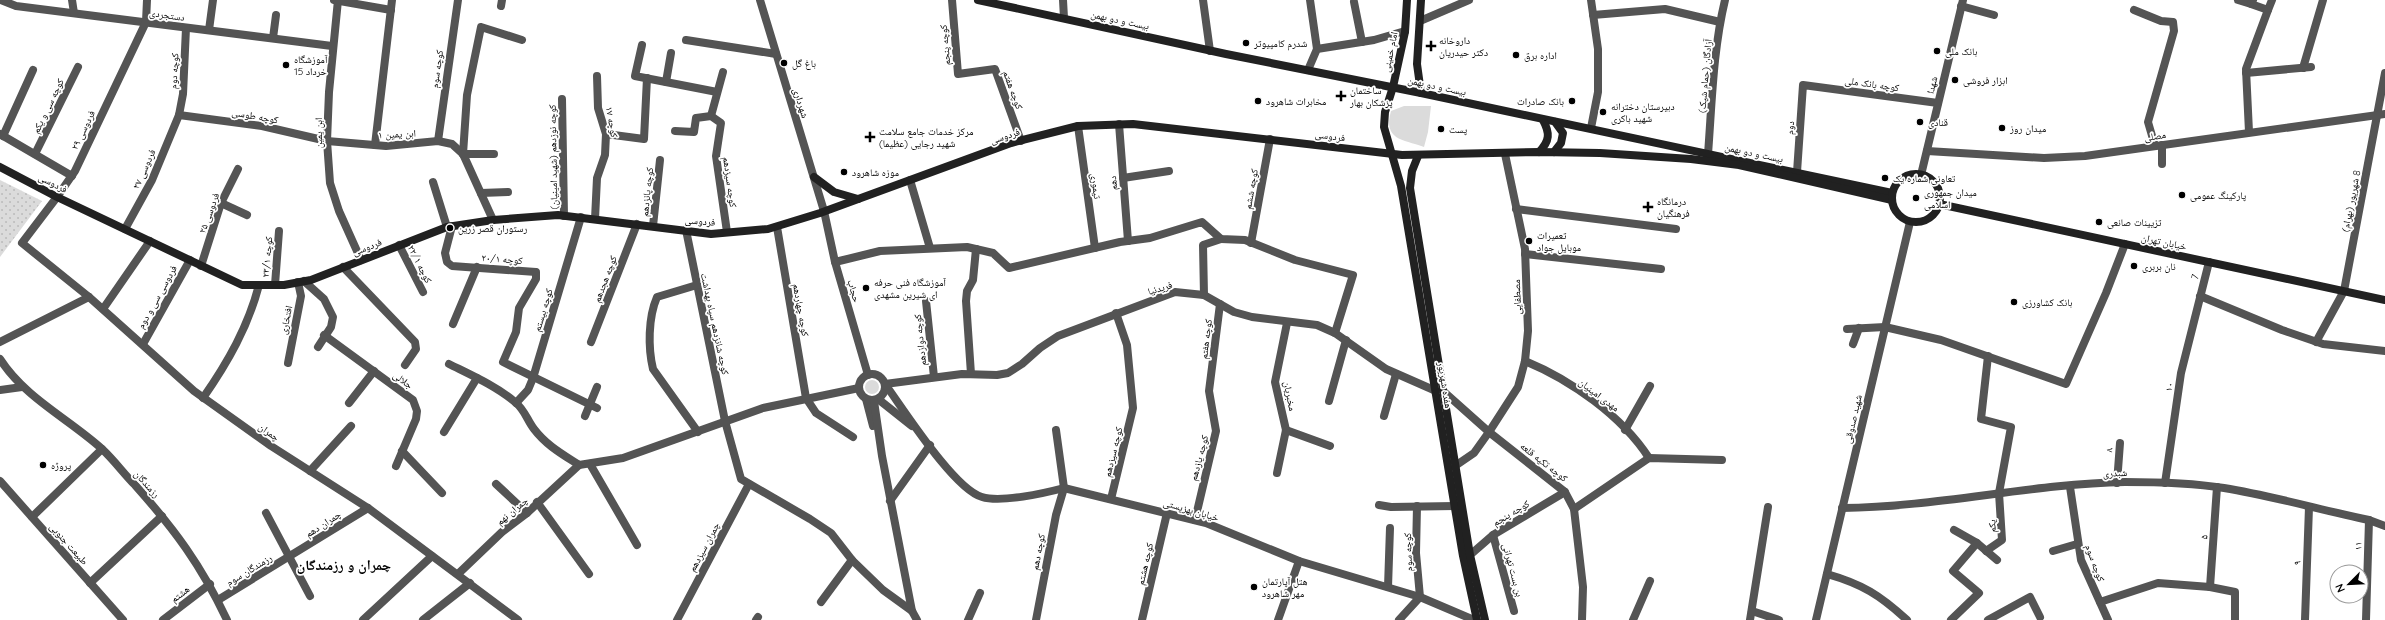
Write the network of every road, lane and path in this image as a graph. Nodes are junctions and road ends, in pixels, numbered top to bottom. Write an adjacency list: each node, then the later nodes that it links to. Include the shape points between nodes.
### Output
1 (1, 0): 29 (street, دستجردی, via 16,6)
2 (72, 0): 29 (street)
3 (147, 0): 35 (street)
4 (213, 0): 38 (street)
5 (337, 0): 26 (street); 45 (street, ابن یمین)
6 (392, 0): 26 (street)
7 (458, 0): 80 (street, کوچه سوم)
8 (760, 0): 49 (street, شهرداری)
9 (952, 0): 51 (street, کوچه پنجم, via 958,74)
10 (978, 0): 22 (main road, بیست و دو بهمن)
11 (1063, 0): 33 (street)
12 (1203, 0): 47 (street)
13 (1310, 0): 46 (street)
14 (1407, 0): 39 (main road, امام خمینی)
15 (1420, 0): 34 (main road)
16 (1469, 0): 34 (street)
17 (1591, 0): 31 (street)
18 (1725, 0): 36 (street, آزادگان (حمام شیک))
19 (2238, 0): 24 (street)
20 (2272, 0): 28 (street)
21 (2322, 0): 55 (street, via 2307,68)
22 (988, 1): 33 (main road, بیست و دو بهمن)
23 (1354, 2): 43 (street)
24 (2252, 2): 28 (street)
25 (1962, 3): 32 (street); 65 (street, شهدا)
26 (391, 10): 82 (street)
27 (2134, 10): 83 (street, via 2160,21 2173,22 2174,30 2148,122)
28 (2268, 10): 55 (street)
29 (74, 13): 35 (street, دستجردی)
30 (276, 15): 40 (street)
31 (1593, 15): 36 (street, via 1666,9); 73 (street, via 1598,49 1598,92)
32 (1994, 15)
33 (1064, 18): 47 (main road, بیست و دو بهمن)
34 (1420, 21): 63 (main road, via 1417,64)
35 (146, 22): 37 (street, دستجردی); 101 (street, فردوسی ۲۹)
36 (1720, 22): 91 (street, آزادگان (حمام شیک))
37 (186, 28): 38 (street, دستجردی); 67 (street, کوچه دوم, via 183,94)
38 (209, 30): 40 (street, دستجردی)
39 (1405, 31): 43 (street); 61 (main road, امام خمینی)
40 (273, 38): 45 (street, دستجردی)
41 (522, 40): 88 (street, via 481,27 468,89)
42 (686, 40): 49 (street)
43 (1362, 42): 46 (street)
44 (642, 45): 58 (street, via 635,76)
45 (332, 46): 79 (street, ابن یمین)
46 (1317, 49): 53 (street)
47 (1210, 51): 53 (main road, بیست و دو بهمن)
48 (672, 53): 59 (street)
49 (776, 54): 102 (street, شهرداری)
50 (78, 67): 87 (street, کوچه سی و یکم)
51 (995, 69): 81 (street, کوچه هفتم)
52 (33, 70): 77 (street)
53 (1308, 70): 61 (main road, بیست و دو بهمن)
54 (723, 72): 62 (street)
55 (2246, 73): 75 (street)
56 (2385, 73): 66 (street, (بهرام) 8 شهریور)
57 (597, 76): 76 (street, ۱۷ کوچه, via 598,108)
58 (647, 78): 59 (street); 76 (street, via 644,140)
59 (666, 82): 62 (street)
60 (1802, 85): 65 (street, کوچه بانک ملی); 99 (street, دوم)
61 (1393, 87): 63 (main road, بیست و دو بهمن); 92 (main road, امام خمینی, via 1385,112 1384,127)
62 (717, 92): 68 (street)
63 (1421, 92): 69 (main road, بیست و دو بهمن)
64 (562, 99): 116 (street, کوچه نوزدهم (شهید امینیان))
65 (1938, 103): 84 (street, شهدا)
66 (2381, 114): 75 (street, مصلی); 153 (street, (بهرام) 8 شهریور)
67 (179, 115): 79 (street, کوچه طوسی, via 262,126); 125 (street, فردوسی ۲۷, via 152,180)
68 (711, 116): 74 (street, via 696,118 694,132); 129 (street, کوچه سیزدهم, via 721,123 716,156)
69 (1543, 120): 70 (main road, بیست و دو بهمن); 85 (main road, via 1549,137 1547,145)
70 (1555, 122): 73 (main road, بیست و دو بهمن); 86 (main road, via 1563,133 1561,143)
71 (1119, 124): 72 (main road, فردوسی); 78 (main road, فردوسی); 103 (street, دهم)
72 (1078, 126): 81 (main road, فردوسی); 138 (street, تیموری)
73 (1591, 128): 91 (main road, بیست و دو بهمن)
74 (675, 131)
75 (2249, 132): 83 (street, مصلی)
76 (606, 134): 118 (street, ۱۷ کوچه, via 605,156 597,178)
77 (2, 135): 87 (street)
78 (1270, 139): 92 (main road, فردوسی); 134 (street, کوچه ششم)
79 (327, 141): 82 (street, ابن یمین ۱); 142 (street, ابن یمین, via 330,182 339,211)
80 (438, 141): 82 (street, ابن یمین ۱); 88 (street, ابن یمین ۱, via 452,144)
81 (1021, 141): 104 (main road, فردوسی)
82 (375, 145)
83 (2159, 146): 84 (street, مصلی, via 2084,156 2044,158); 95 (street)
84 (1927, 151): 100 (street, شهدا)
85 (1539, 152): 86 (main road, بیست و دو بهمن); 90 (main road, بیست و دو بهمن)
86 (1554, 152): 108 (main road, بیست و دو بهمن, via 1691,159 1738,165)
87 (35, 154): 101 (street)
88 (463, 154): 89 (street); 107 (street)
89 (494, 154)
90 (1505, 154): 93 (main road, بیست و دو بهمن); 113 (street, مصطفایی)
91 (1708, 154): 99 (main road, بیست و دو بهمن)
92 (1390, 155): 93 (main road, فردوسی); 198 (main road, هفده شهریور, via 1401,186)
93 (1418, 156): 198 (main road, هفده شهریور, via 1410,188)
94 (660, 160): 122 (street, کوچه پانزدهم)
95 (2162, 164)
96 (0, 167): 109 (main road, فردوسی)
97 (238, 169): 111 (street, فردوسی ۲۵)
98 (1169, 171): 103 (street)
99 (1797, 172): 108 (main road, بیست و دو بهمن)
100 (1921, 175): 108 (main road, via 1906,176 1900,180); 112 (main road, via 1934,182 1938,189)
101 (72, 176): 109 (street, فردوسی ۲۹)
102 (814, 177): 110 (main road, via 834,192); 114 (street, شهرداری)
103 (1123, 178): 132 (street, دهم)
104 (910, 180): 110 (main road, فردوسی); 137 (street)
105 (433, 182): 124 (street)
106 (508, 192): 107 (street)
107 (481, 193): 119 (street)
108 (1892, 196): 120 (main road, via 1898,214)
109 (57, 197): 125 (main road, فردوسی); 133 (street, فردوسی ۲۹)
110 (858, 199): 114 (main road, فردوسی)
111 (221, 204): 115 (street); 145 (street, فردوسی ۲۵)
112 (1939, 204): 120 (main road, via 1925,220); 135 (main road, خیابان تهران)
113 (1516, 209): 126 (street); 140 (street, مصطفایی)
114 (824, 211): 123 (main road, فردوسی); 143 (street, حجاب)
115 (247, 215)
116 (564, 216): 117 (main road, فردوسی); 119 (main road, فردوسی)
117 (581, 217): 118 (main road, فردوسی); 190 (street, کوچه بیستم)
118 (595, 219): 121 (main road, فردوسی)
119 (493, 220): 124 (main road, فردوسی)
120 (1910, 222): 165 (street, شهید صدوقی)
121 (636, 224): 122 (main road, فردوسی); 172 (street, کوچه هجدهم)
122 (653, 226): 127 (main road, فردوسی)
123 (777, 226): 129 (main road, فردوسی); 200 (street, کوچه چهاردهم)
124 (449, 227): 136 (main road, فردوسی); 147 (street, کوچه ۲۰/۱, via 445,254 447,262 452,266)
125 (125, 229): 131 (main road, فردوسی)
126 (1676, 229)
127 (686, 230): 129 (main road, فردوسی, via 712,234); 152 (street, کوچه شانزدهم سپاه بهداشت)
128 (279, 232): 151 (street, کوچه ۲۳/۱)
129 (728, 232)
130 (1221, 239): 132 (street, via 1202,222 1150,238); 134 (street, via 1245,240); 155 (street, via 1203,245)
131 (150, 241): 141 (main road, فردوسی); 161 (street)
132 (1128, 241): 138 (street)
133 (22, 243): 157 (street, چمران)
134 (1252, 243): 168 (street, via 1295,260 1353,276)
135 (2125, 244): 144 (main road, خیابان تهران); 178 (street, via 2066,384)
136 (399, 245): 142 (main road, فردوسی); 154 (street, کوچه ۲۲/۱)
137 (930, 248): 139 (street); 143 (street, via 880,251)
138 (1095, 248): 139 (street, via 1009,268 992,253)
139 (976, 249): 185 (street, via 973,280 966,301)
140 (1525, 254): 148 (street); 180 (street, مصطفایی, via 1528,331)
141 (190, 260): 145 (main road, فردوسی); 174 (street, فردوسی سی و دوم)
142 (361, 260): 146 (main road, فردوسی)
143 (835, 262): 187 (street, حجاب)
144 (2209, 262): 153 (main road, خیابان تهران); 156 (street, 7)
145 (201, 266): 150 (main road, فردوسی, via 242,285)
146 (343, 267): 149 (main road, فردوسی); 183 (street, via 415,342 416,349)
147 (477, 267): 164 (street); 190 (street, کوچه ۲۰/۱, via 536,272 536,279 519,308 516,332 503,362)
148 (1661, 269)
149 (301, 282): 151 (main road, فردوسی); 169 (street, via 324,299 333,317 331,327); 181 (street, افتخاری, via 301,296)
150 (259, 285): 151 (main road, فردوسی); 199 (street, via 252,313 241,336 228,362)
151 (275, 285)
152 (697, 285): 208 (street, کوچه شانزدهم سپاه بهداشت); 214 (street, via 657,297 653,306 650,357 653,369)
153 (2344, 291): 158 (main road, خیابان تهران); 173 (street, (بهرام) 8 شهریور)
154 (423, 292)
155 (1204, 296): 160 (street, فریدنیا); 162 (street, فریدنیا, via 1175,292)
156 (2200, 296): 173 (street); 233 (street, ۱۰, via 2182,373)
157 (89, 297): 161 (street, چمران); 171 (street)
158 (2385, 300)
159 (926, 301): 191 (street, کوچه دوازدهم)
160 (1220, 304): 163 (street, فریدنیا, via 1252,318); 188 (street, کوچه هفتم)
161 (103, 309): 174 (street, چمران)
162 (1116, 313): 185 (street, فریدنیا, via 1058,336 1008,373); 242 (street, کوچه سیزدهم, via 1127,345 1133,408)
163 (1287, 322): 168 (street, فریدنیا, via 1317,325); 211 (street, مخبریان, via 1275,382)
164 (453, 324)
165 (1885, 327): 167 (street); 178 (street, via 1941,340); 251 (street, شهید صدوقی)
166 (1847, 328): 167 (street)
167 (1859, 328): 175 (street)
168 (1335, 333): 170 (street, فریدنیا)
169 (324, 335): 176 (street); 184 (street, جلالی)
170 (1346, 340): 186 (street, فریدنیا); 202 (street)
171 (0, 342)
172 (591, 342)
173 (2316, 342): 177 (street)
174 (143, 344): 199 (street, چمران)
175 (1853, 344)
176 (318, 347)
177 (2385, 351)
178 (1988, 356): 241 (street, via 1981,419 2011,427)
179 (0, 359): 194 (street, رزمندگان)
180 (1525, 361): 212 (street, مهدی امینیان, via 1575,389); 216 (street, مصطفایی, via 1518,387)
181 (288, 363)
182 (449, 364): 189 (street)
183 (405, 365)
184 (374, 371): 203 (street); 222 (street, جلالی, via 413,400 417,411)
185 (971, 374): 191 (street, فریدنیا)
186 (1396, 374): 198 (street, فریدنیا); 207 (street)
187 (868, 375): 192 (street, via 876,375); 196 (street, via 861,380)
188 (1211, 377): 258 (street, کوچه یازدهم, via 1209,391 1216,431)
189 (477, 378): 204 (street); 213 (street)
190 (533, 378): 204 (street, کوچه بیستم, via 528,390); 205 (street, کوچه ۲۰/۱)
191 (934, 378): 192 (street, فریدنیا)
192 (885, 384): 201 (street, via 884,393); 215 (street, خیابان بهزیستی)
193 (1650, 386): 212 (street)
194 (22, 387): 197 (street); 221 (street, رزمندگان)
195 (597, 387): 205 (street)
196 (859, 388): 200 (street); 201 (street)
197 (0, 390)
198 (1440, 391): 216 (street, کوچه تکیه قلعه); 228 (main road, هفده شهریور); 247 (main road, هفده شهریور)
199 (203, 398): 229 (street, چمران)
200 (806, 398): 208 (street); 217 (street, via 816,414)
201 (873, 400): 215 (street, خیابان بهزیستی); 243 (street)
202 (1329, 401)
203 (349, 403)
204 (516, 403): 226 (street, via 526,413 533,428 549,445)
205 (594, 406): 206 (street)
206 (585, 416)
207 (1384, 416)
208 (725, 421): 214 (street); 235 (street, کوچه شانزدهم سپاه بهداشت, via 740,479)
209 (351, 426): 229 (street)
210 (1056, 430): 238 (street)
211 (1286, 430): 220 (street); 230 (street, مخبریان)
212 (1625, 430): 223 (street, مهدی امینیان)
213 (444, 432)
214 (698, 432): 225 (street, via 623,458)
215 (919, 432): 219 (street, خیابان بهزیستی)
216 (1489, 432): 228 (street, via 1474,453); 239 (street, کوچه تکیه قلعه)
217 (853, 437)
218 (2120, 443): 232 (street, ۸)
219 (930, 445): 238 (street, خیابان بهزیستی, via 965,488 982,497 1018,496); 243 (street)
220 (1330, 446)
221 (102, 449): 256 (street, رزمندگان); 257 (street)
222 (402, 451): 227 (street, جلالی); 240 (street)
223 (1649, 458): 224 (street); 252 (street)
224 (1722, 460)
225 (590, 464): 226 (street); 266 (street)
226 (579, 465): 244 (street, چمران نهم)
227 (396, 466)
228 (1456, 466): 269 (main road, هفده شهریور)
229 (310, 471): 250 (street, چمران)
230 (1277, 473)
231 (0, 481): 257 (street, طبیعت جنوبی)
232 (2117, 483): 233 (street, شبدری); 236 (street, شبدری)
233 (2165, 483): 237 (street, شبدری)
234 (496, 484): 254 (street)
235 (749, 484): 272 (street, via 831,533); 300 (street, چمران سیزدهم)
236 (2070, 487): 241 (street, شبدری); 265 (street, کوچه سوم)
237 (2217, 487): 249 (street, شبدری); 282 (street, ۵)
238 (1064, 488): 242 (street, خیابان بهزیستی); 303 (street, کوچه دهم, via 1056,515)
239 (1565, 492): 252 (street, کوچه تکیه قلعه); 263 (street, کوچه پنجم)
240 (442, 493)
241 (2000, 493): 251 (street, شبدری, via 1877,507); 267 (street, یکم, via 2002,540)
242 (1111, 499): 255 (street, خیابان بهزیستی)
243 (890, 501): 290 (street)
244 (538, 502): 254 (street, چمران نهم); 276 (street)
245 (1379, 505): 246 (street)
246 (1418, 506): 247 (street); 286 (street, کوچه سوم, via 1416,553)
247 (1454, 506): 308 (main road, هفده شهریور)
248 (1768, 507): 292 (street)
249 (2309, 507): 259 (street, شبدری); 319 (street, ۹)
250 (368, 508): 270 (street, چمران); 271 (street, چمران دهم)
251 (1842, 508): 277 (street, شهید صدوقی)
252 (1574, 509): 310 (street, کوچه تکیه قلعه, via 1583,587)
253 (266, 513): 271 (street)
254 (527, 513): 275 (street, چمران نهم, via 502,532)
255 (1168, 513): 258 (street, خیابان بهزیستی); 304 (street, کوچه هشتم)
256 (162, 516): 279 (street); 281 (street, رزمندگان, via 187,547)
257 (32, 517): 279 (street, طبیعت جنوبی)
258 (1195, 520): 274 (street, خیابان بهزیستی)
259 (2369, 520): 260 (street, شبدری); 320 (street, ۱۱)
260 (2385, 526)
261 (1390, 528): 283 (street)
262 (1954, 530): 264 (street)
263 (1493, 535): 269 (street, کوچه پنجم); 291 (street, بن بست تهرانی)
264 (1977, 543): 267 (street); 315 (street, via 1953,571 1979,593)
265 (2077, 544): 268 (street); 289 (street, کوچه سوم, via 2081,560)
266 (637, 545)
267 (1986, 551): 273 (street)
268 (2053, 551)
269 (1470, 555): 309 (main road, هفده شهریور)
270 (432, 556): 275 (street, چمران); 297 (street)
271 (290, 558): 285 (street); 287 (street, رزمندگان سوم)
272 (852, 560): 288 (street); 290 (street, via 883,590)
273 (1997, 560)
274 (1299, 561): 283 (street, خیابان بهزیستی); 305 (street)
275 (458, 574): 280 (street, چمران)
276 (589, 574)
277 (1827, 574): 313 (street, شهید صدوقی); 314 (street, via 1845,579 1884,599)
278 (1650, 581): 311 (street)
279 (90, 583): 294 (street, طبیعت جنوبی)
280 (470, 583): 298 (street); 299 (street, چمران)
281 (210, 584): 287 (street, رزمندگان); 295 (street, هشتم)
282 (2210, 587): 289 (street, via 2158,583); 318 (street, via 2235,592)
283 (1388, 588): 286 (street, خیابان بهزیستی)
284 (980, 593): 302 (street)
285 (310, 596)
286 (1420, 597): 306 (street); 307 (street, خیابان بهزیستی)
287 (218, 600): 296 (street, رزمندگان)
288 (821, 602)
289 (2100, 602): 317 (street, کوچه سوم)
290 (912, 611): 301 (street)
291 (1514, 611)
292 (1751, 616): 312 (street)
293 (2040, 617): 316 (street, via 2030,597)
294 (123, 620)
295 (163, 620)
296 (227, 620)
297 (363, 620)
298 (423, 620)
299 (518, 620)
300 (677, 620)
301 (917, 620)
302 (968, 620)
303 (1036, 620)
304 (1142, 620)
305 (1278, 620)
306 (1399, 620)
307 (1474, 620)
308 (1477, 620)
309 (1485, 620)
310 (1582, 620)
311 (1633, 620)
312 (1780, 620)
313 (1816, 620)
314 (1907, 620)
315 (1951, 620)
316 (1988, 620)
317 (2108, 620)
318 (2235, 620)
319 (2305, 620)
320 (2366, 620)

